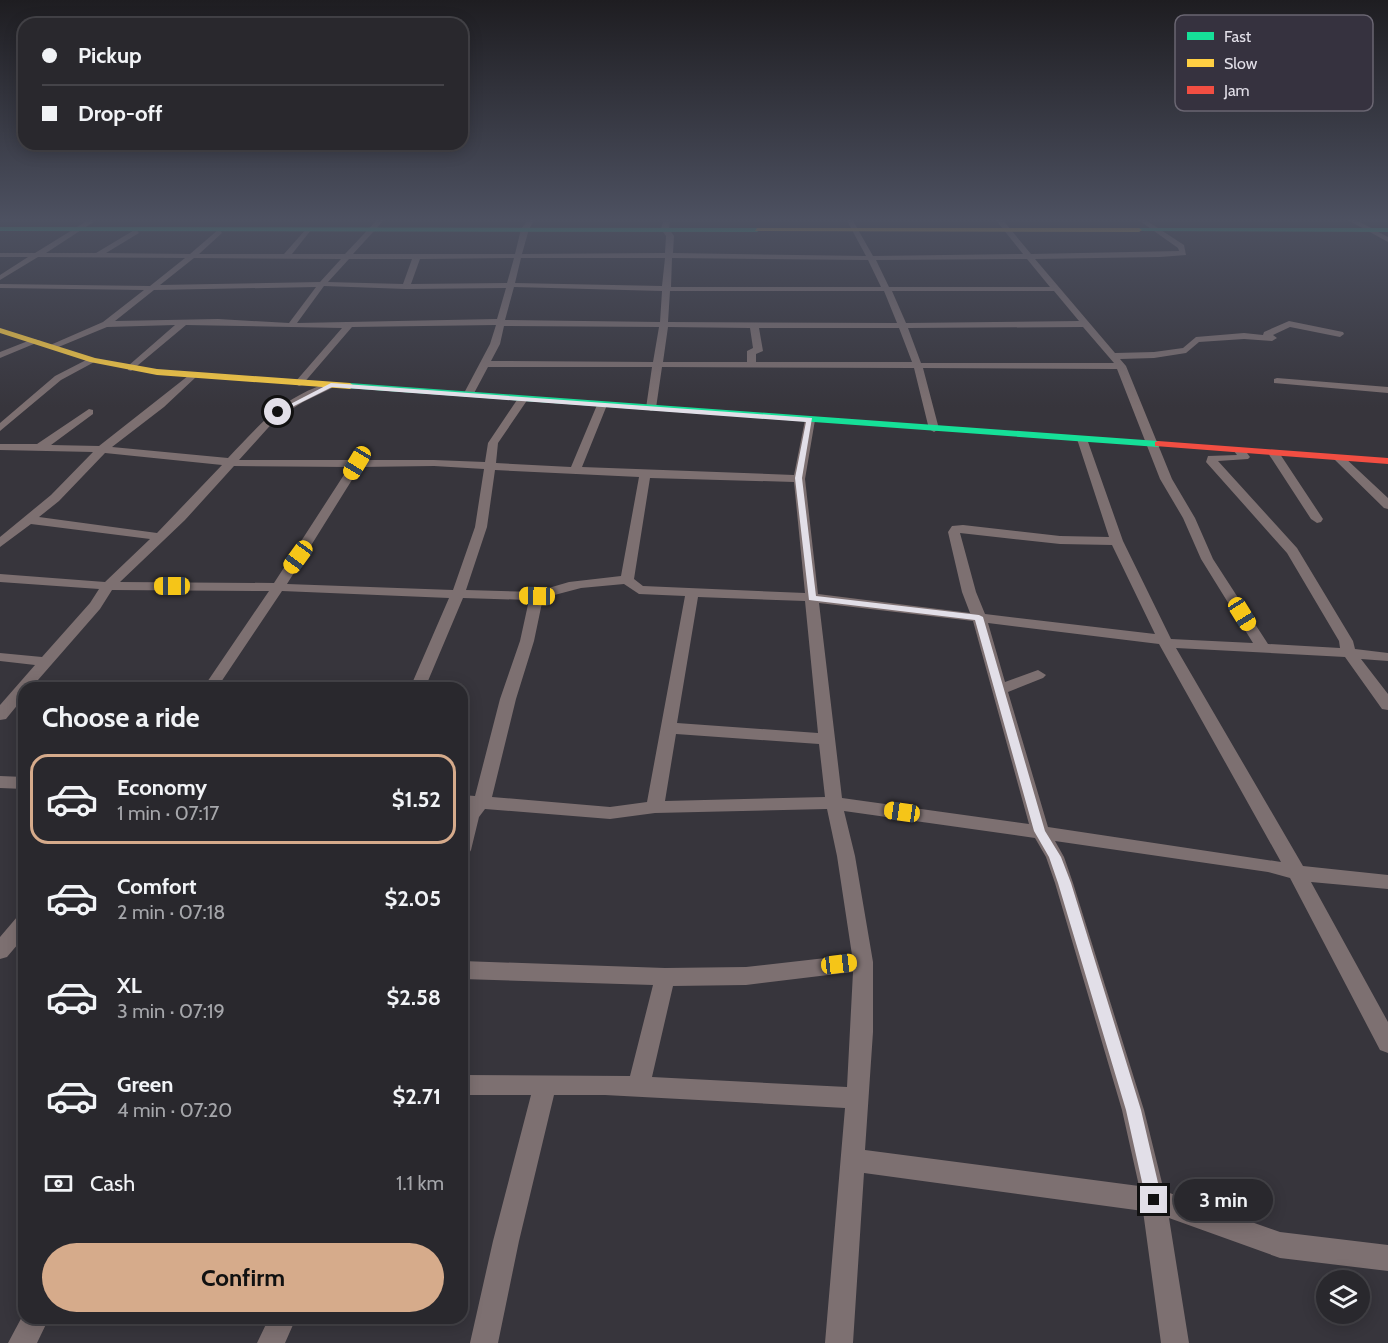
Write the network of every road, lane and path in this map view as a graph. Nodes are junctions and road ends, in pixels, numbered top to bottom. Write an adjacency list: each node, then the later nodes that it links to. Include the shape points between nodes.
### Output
1 (160, 282): 12 (street)
2 (324, 282): 8 (street)
3 (408, 282): 11 (street)
4 (513, 282): 9 (street)
5 (666, 282): 14 (street)
6 (882, 282): 13 (street)
7 (1049, 282): 15 (street)
8 (322, 284): 11 (street); 12 (street); 25 (street)
9 (512, 285): 11 (street); 14 (street); 16 (street)
10 (0, 286): 12 (street)
11 (406, 287)
12 (152, 288): 18 (street)
13 (885, 288): 14 (street); 15 (street); 20 (street)
14 (665, 289): 17 (street)
15 (1055, 289): 21 (street)
16 (500, 322): 17 (street); 23 (street); 34 (street)
17 (664, 323): 24 (street); 35 (street)
18 (106, 324): 19 (street); 30 (street)
19 (182, 324): 25 (street); 39 (street)
20 (902, 324): 21 (street); 24 (street); 37 (street)
21 (1085, 324): 32 (street)
22 (1346, 324): 27 (street)
23 (349, 325): 25 (street); 42 (street)
24 (754, 325): 36 (street, via 758,351 752,351)
25 (291, 326)
26 (0, 330): 29 (main road)
27 (1322, 330): 28 (street); 32 (street, via 1289,324 1267,334 1272,338 1196,340 1186,350)
28 (1340, 334)
29 (36, 341): 30 (main road); 31 (street)
30 (52, 346): 33 (main road)
31 (0, 355)
32 (1112, 356): 38 (street)
33 (93, 360): 39 (main road); 51 (street, via 58,378)
34 (485, 364): 35 (street); 45 (street)
35 (656, 366): 36 (street); 48 (street)
36 (752, 366): 37 (street)
37 (919, 366): 38 (street); 52 (street)
38 (1120, 366): 54 (street)
39 (131, 368): 40 (main road)
40 (193, 375): 42 (main road); 57 (street)
41 (1277, 381): 44 (street)
42 (299, 383): 43 (main road)
43 (331, 385): 45 (main road); 62 (street, via 278,412)
44 (1388, 390)
45 (468, 395): 46 (main road)
46 (523, 399): 47 (main road); 64 (street, via 493,443)
47 (602, 405): 48 (main road); 65 (street)
48 (651, 408): 50 (main road)
49 (88, 412): 56 (street)
50 (810, 420): 52 (main road); 67 (street)
51 (0, 428)
52 (934, 429): 53 (main road)
53 (1082, 439): 54 (main road); 72 (street)
54 (1151, 444): 58 (main road); 84 (street, via 1207,559)
55 (0, 447): 56 (street)
56 (39, 448): 57 (street)
57 (102, 449): 62 (street); 70 (street)
58 (1240, 451): 59 (main road); 85 (street, via 1242,458 1212,458 1212,462 1292,551)
59 (1274, 453): 60 (main road); 69 (street)
60 (1339, 458): 61 (main road); 68 (street)
61 (1388, 461)
62 (231, 463): 63 (street); 71 (street)
63 (357, 463): 64 (street); 77 (street, via 319,528)
64 (491, 466): 65 (street); 79 (street, via 481,527)
65 (576, 469): 66 (street)
66 (645, 474): 67 (street); 75 (street)
67 (799, 478): 81 (street)
68 (1388, 505)
69 (1317, 519)
70 (29, 520): 71 (street); 73 (street)
71 (159, 537): 76 (street)
72 (1117, 542): 82 (street, via 956,529 969,592); 83 (street)
73 (0, 543)
74 (0, 578): 76 (street)
75 (627, 580): 78 (street, via 639,590); 80 (street, via 590,583)
76 (108, 586): 77 (street); 88 (street)
77 (276, 587): 79 (street); 91 (street)
78 (692, 593): 81 (street); 97 (street)
79 (458, 594): 80 (street); 92 (street)
80 (537, 596): 102 (street)
81 (812, 598): 82 (street); 98 (street)
82 (979, 617): 83 (street); 93 (street)
83 (1166, 642): 84 (street); 107 (street)
84 (1263, 648): 85 (street)
85 (1349, 652): 87 (street); 95 (street)
86 (0, 657): 88 (street)
87 (1388, 657)
88 (46, 662): 90 (street)
89 (1038, 675): 93 (street)
90 (29, 682)
91 (214, 682)
92 (420, 682)
93 (1000, 690): 106 (street)
94 (18, 694): 96 (street)
95 (1388, 705)
96 (0, 715)
97 (671, 728): 98 (street); 104 (street)
98 (827, 739): 103 (street)
99 (0, 782): 100 (street)
100 (18, 783)
101 (468, 801): 102 (street)
102 (482, 801): 104 (street, via 610,813); 105 (street)
103 (834, 803): 104 (street); 106 (street); 111 (street)
104 (656, 807)
105 (468, 827)
106 (1040, 831): 107 (street, via 1268,865); 120 (street, via 1064,883 1133,1110)
107 (1298, 873): 108 (street); 114 (street)
108 (1388, 882)
109 (18, 930): 110 (street)
110 (0, 951)
111 (862, 962): 113 (street, via 746,976); 118 (street)
112 (468, 970): 113 (street)
113 (665, 977): 117 (street)
114 (1388, 1043)
115 (468, 1085): 116 (street)
116 (546, 1086): 117 (street); 126 (street)
117 (639, 1087): 118 (street)
118 (857, 1098): 119 (street)
119 (853, 1160): 120 (street); 127 (street)
120 (1154, 1200): 121 (street, via 1280,1245); 128 (street)
121 (1388, 1258)
122 (33, 1324): 124 (street)
123 (280, 1324): 125 (street)
124 (22, 1343)
125 (271, 1343)
126 (484, 1343)
127 (839, 1343)
128 (1175, 1343)

